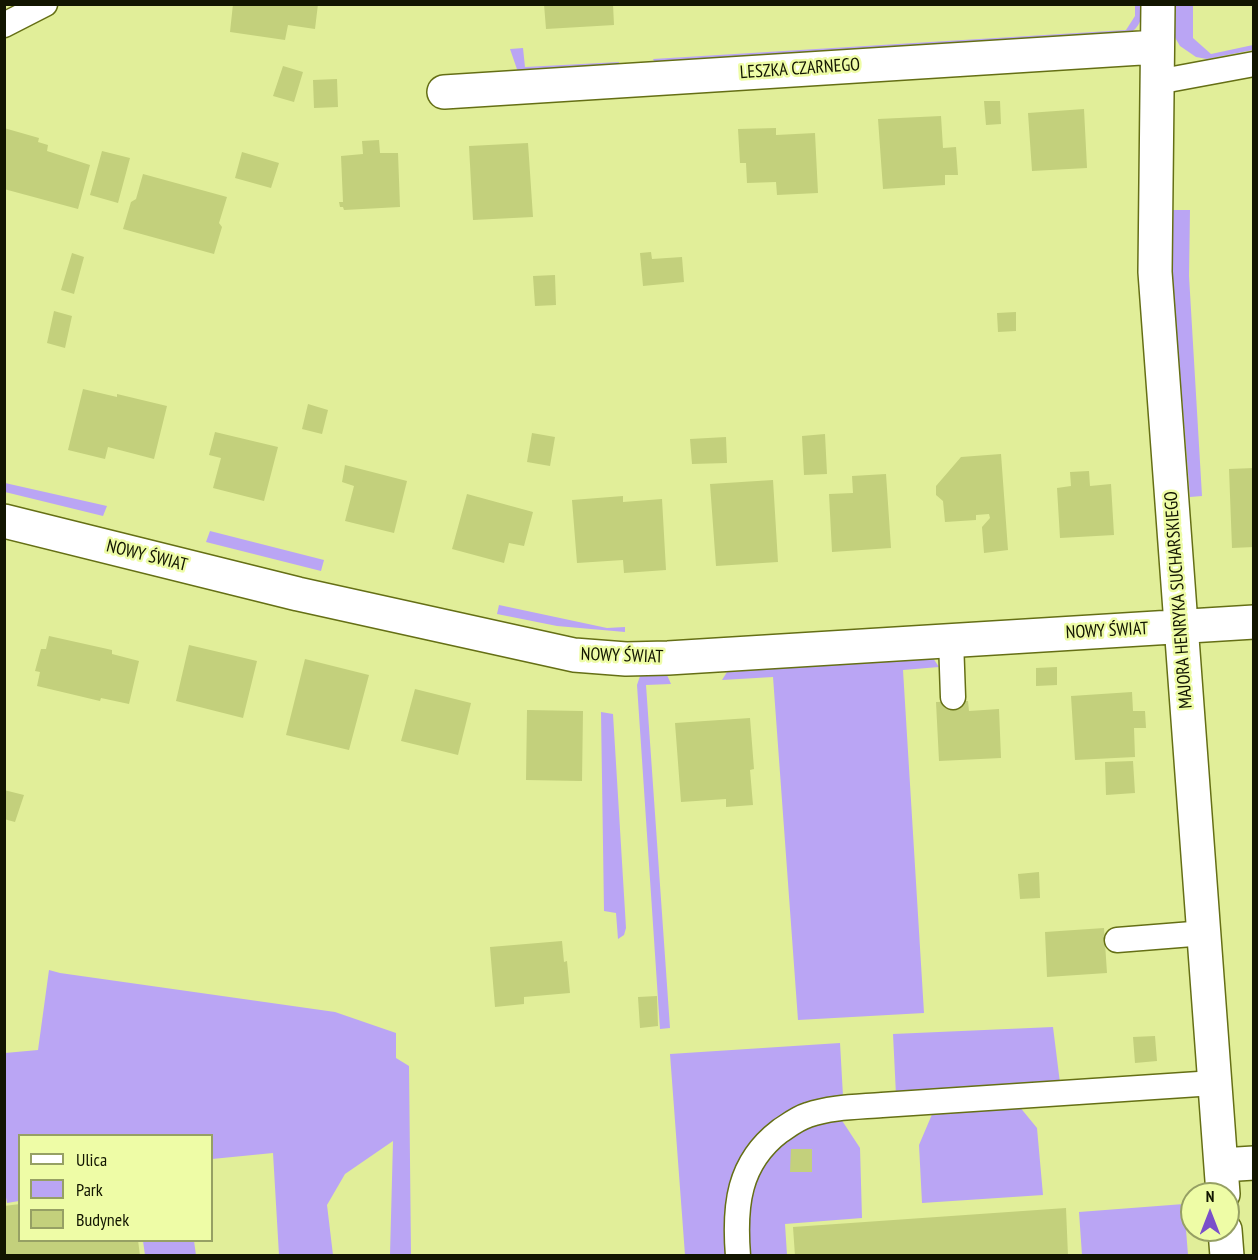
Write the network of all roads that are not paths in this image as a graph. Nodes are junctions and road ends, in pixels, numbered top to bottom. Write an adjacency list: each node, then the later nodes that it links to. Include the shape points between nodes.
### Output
1 (45, 4): 3 (lane)
2 (1158, 4): 4 (street, MAJORA HENRYKA SUCHARSKIEGO)
3 (4, 25)
4 (1157, 47): 6 (street, MAJORA HENRYKA SUCHARSKIEGO); 7 (street, LESZKA CZARNEGO)
5 (1254, 64): 6 (lane)
6 (1157, 82): 10 (street, MAJORA HENRYKA SUCHARSKIEGO, via 1155,272)
7 (444, 92)
8 (4, 521): 11 (street, NOWY ŚWIAT, via 298,594 574,655 668,658)
9 (1254, 622): 10 (street, NOWY ŚWIAT)
10 (1180, 627): 11 (street, NOWY ŚWIAT); 13 (street, MAJORA HENRYKA SUCHARSKIEGO)
11 (951, 640): 12 (lane)
12 (953, 697)
13 (1205, 933): 14 (lane); 15 (street, MAJORA HENRYKA SUCHARSKIEGO)
14 (1117, 940)
15 (1214, 1083): 17 (street, MAJORA HENRYKA SUCHARSKIEGO); 18 (lane, via 830,1110 808,1115 758,1150 747,1170 737,1212)
16 (1254, 1163): 17 (street)
17 (1222, 1180)
18 (738, 1256)

